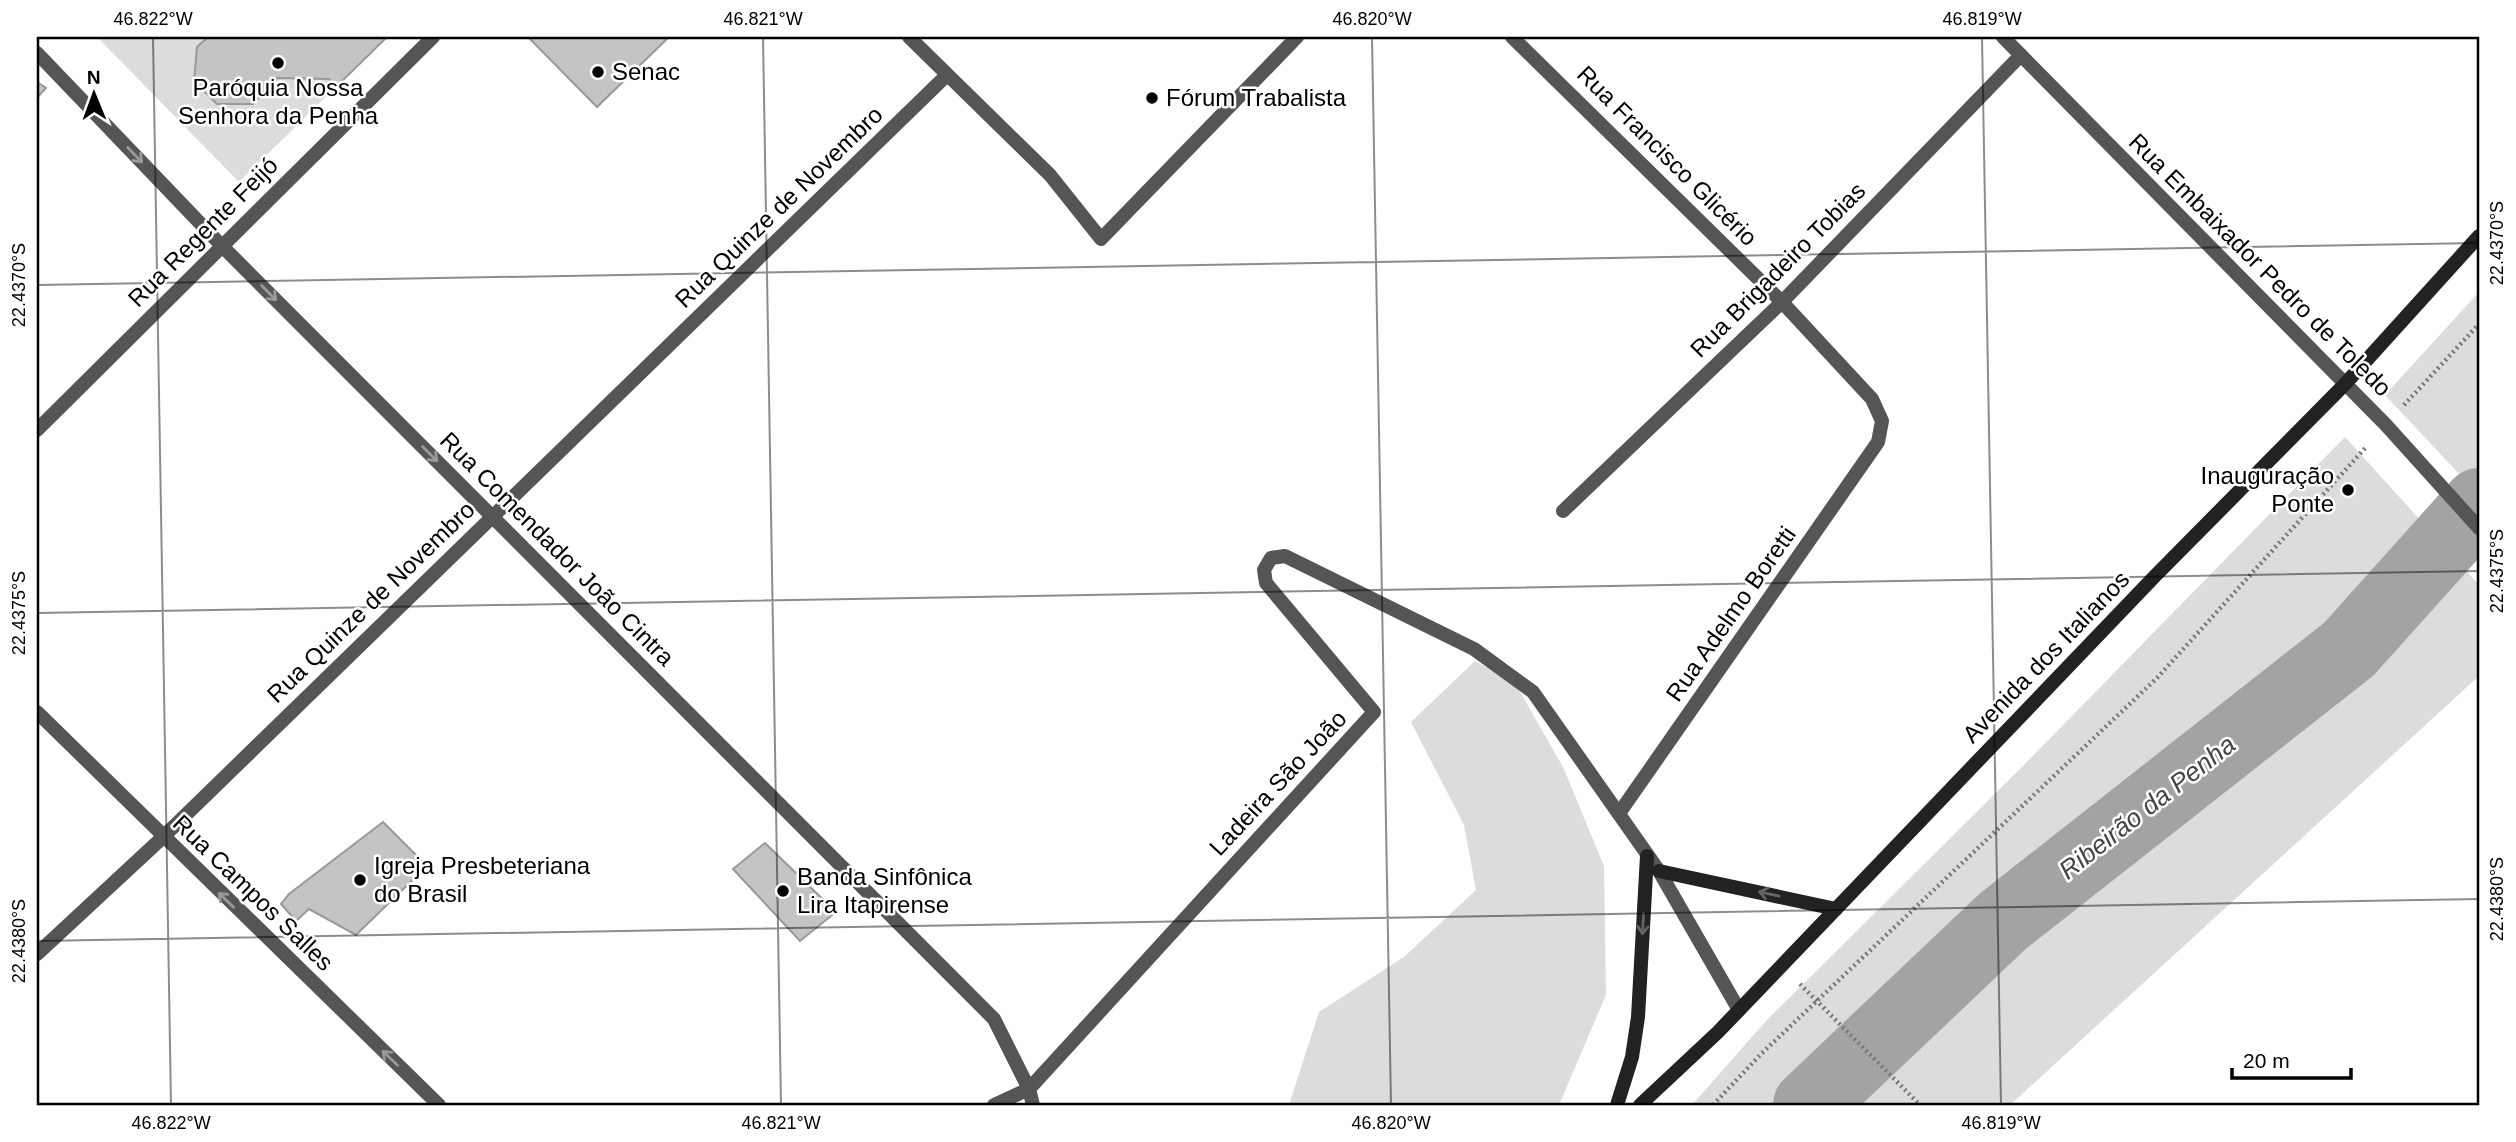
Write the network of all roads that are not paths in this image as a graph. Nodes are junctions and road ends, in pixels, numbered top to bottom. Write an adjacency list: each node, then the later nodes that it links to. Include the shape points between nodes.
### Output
1 (433, 37): 10 (street, Rua Regente Feijó)
2 (909, 37): 8 (street)
3 (1297, 37): 8 (street, via 1101,239 1050,175)
4 (1513, 37): 11 (street, Rua Francisco Glicério)
5 (2003, 37): 7 (street, Rua Embaixador Pedro de Toledo)
6 (37, 52): 10 (street, Rua Comendador João Cintra, one-way to 10)
7 (2021, 55): 11 (street, Rua Brigadeiro Tobias); 12 (street, Rua Embaixador Pedro de Toledo)
8 (947, 75): 16 (street, Rua Quinze de Novembro)
9 (2479, 236): 12 (main road, Avenida dos Italianos)
10 (221, 245): 13 (street, Rua Regente Feijó); 16 (street, Rua Comendador João Cintra, one-way to 16)
11 (1782, 302): 14 (street, Rua Francisco Glicério, via 1872,399 1882,421); 15 (street, Rua Brigadeiro Tobias)
12 (2345, 384): 17 (street, Rua Embaixador Pedro de Toledo); 23 (main road, Avenida dos Italianos)
13 (37, 430)
14 (1878, 442): 19 (street, Rua Adelmo Boretti)
15 (1563, 511)
16 (492, 516): 20 (street, Rua Quinze de Novembro); 26 (street, Rua Comendador João Cintra, via 994,1019)
17 (2479, 528)
18 (37, 712): 20 (street, Rua Campos Salles)
19 (1620, 811): 21 (street, Ladeira São João); 26 (street, Ladeira São João, via 1533,692 1474,649 1285,556 1270,558 1264,570 1266,583 1374,712)
20 (162, 838): 24 (street, Rua Quinze de Novembro); 27 (street, Rua Campos Salles, one-way to 20)
21 (1647, 856): 22 (street, Ladeira São João); 30 (main road, one-way to 30, via 1638,1017)
22 (1659, 870): 23 (main road, one-way to 22); 25 (street, Ladeira São João)
23 (1836, 909): 25 (main road, Avenida dos Italianos)
24 (37, 954)
25 (1740, 1010): 31 (main road, Avenida dos Italianos)
26 (1028, 1089): 28 (street, Ladeira São João); 29 (street, Rua Comendador João Cintra)
27 (439, 1105)
28 (994, 1105)
29 (1033, 1105)
30 (1617, 1105)
31 (1640, 1105)

